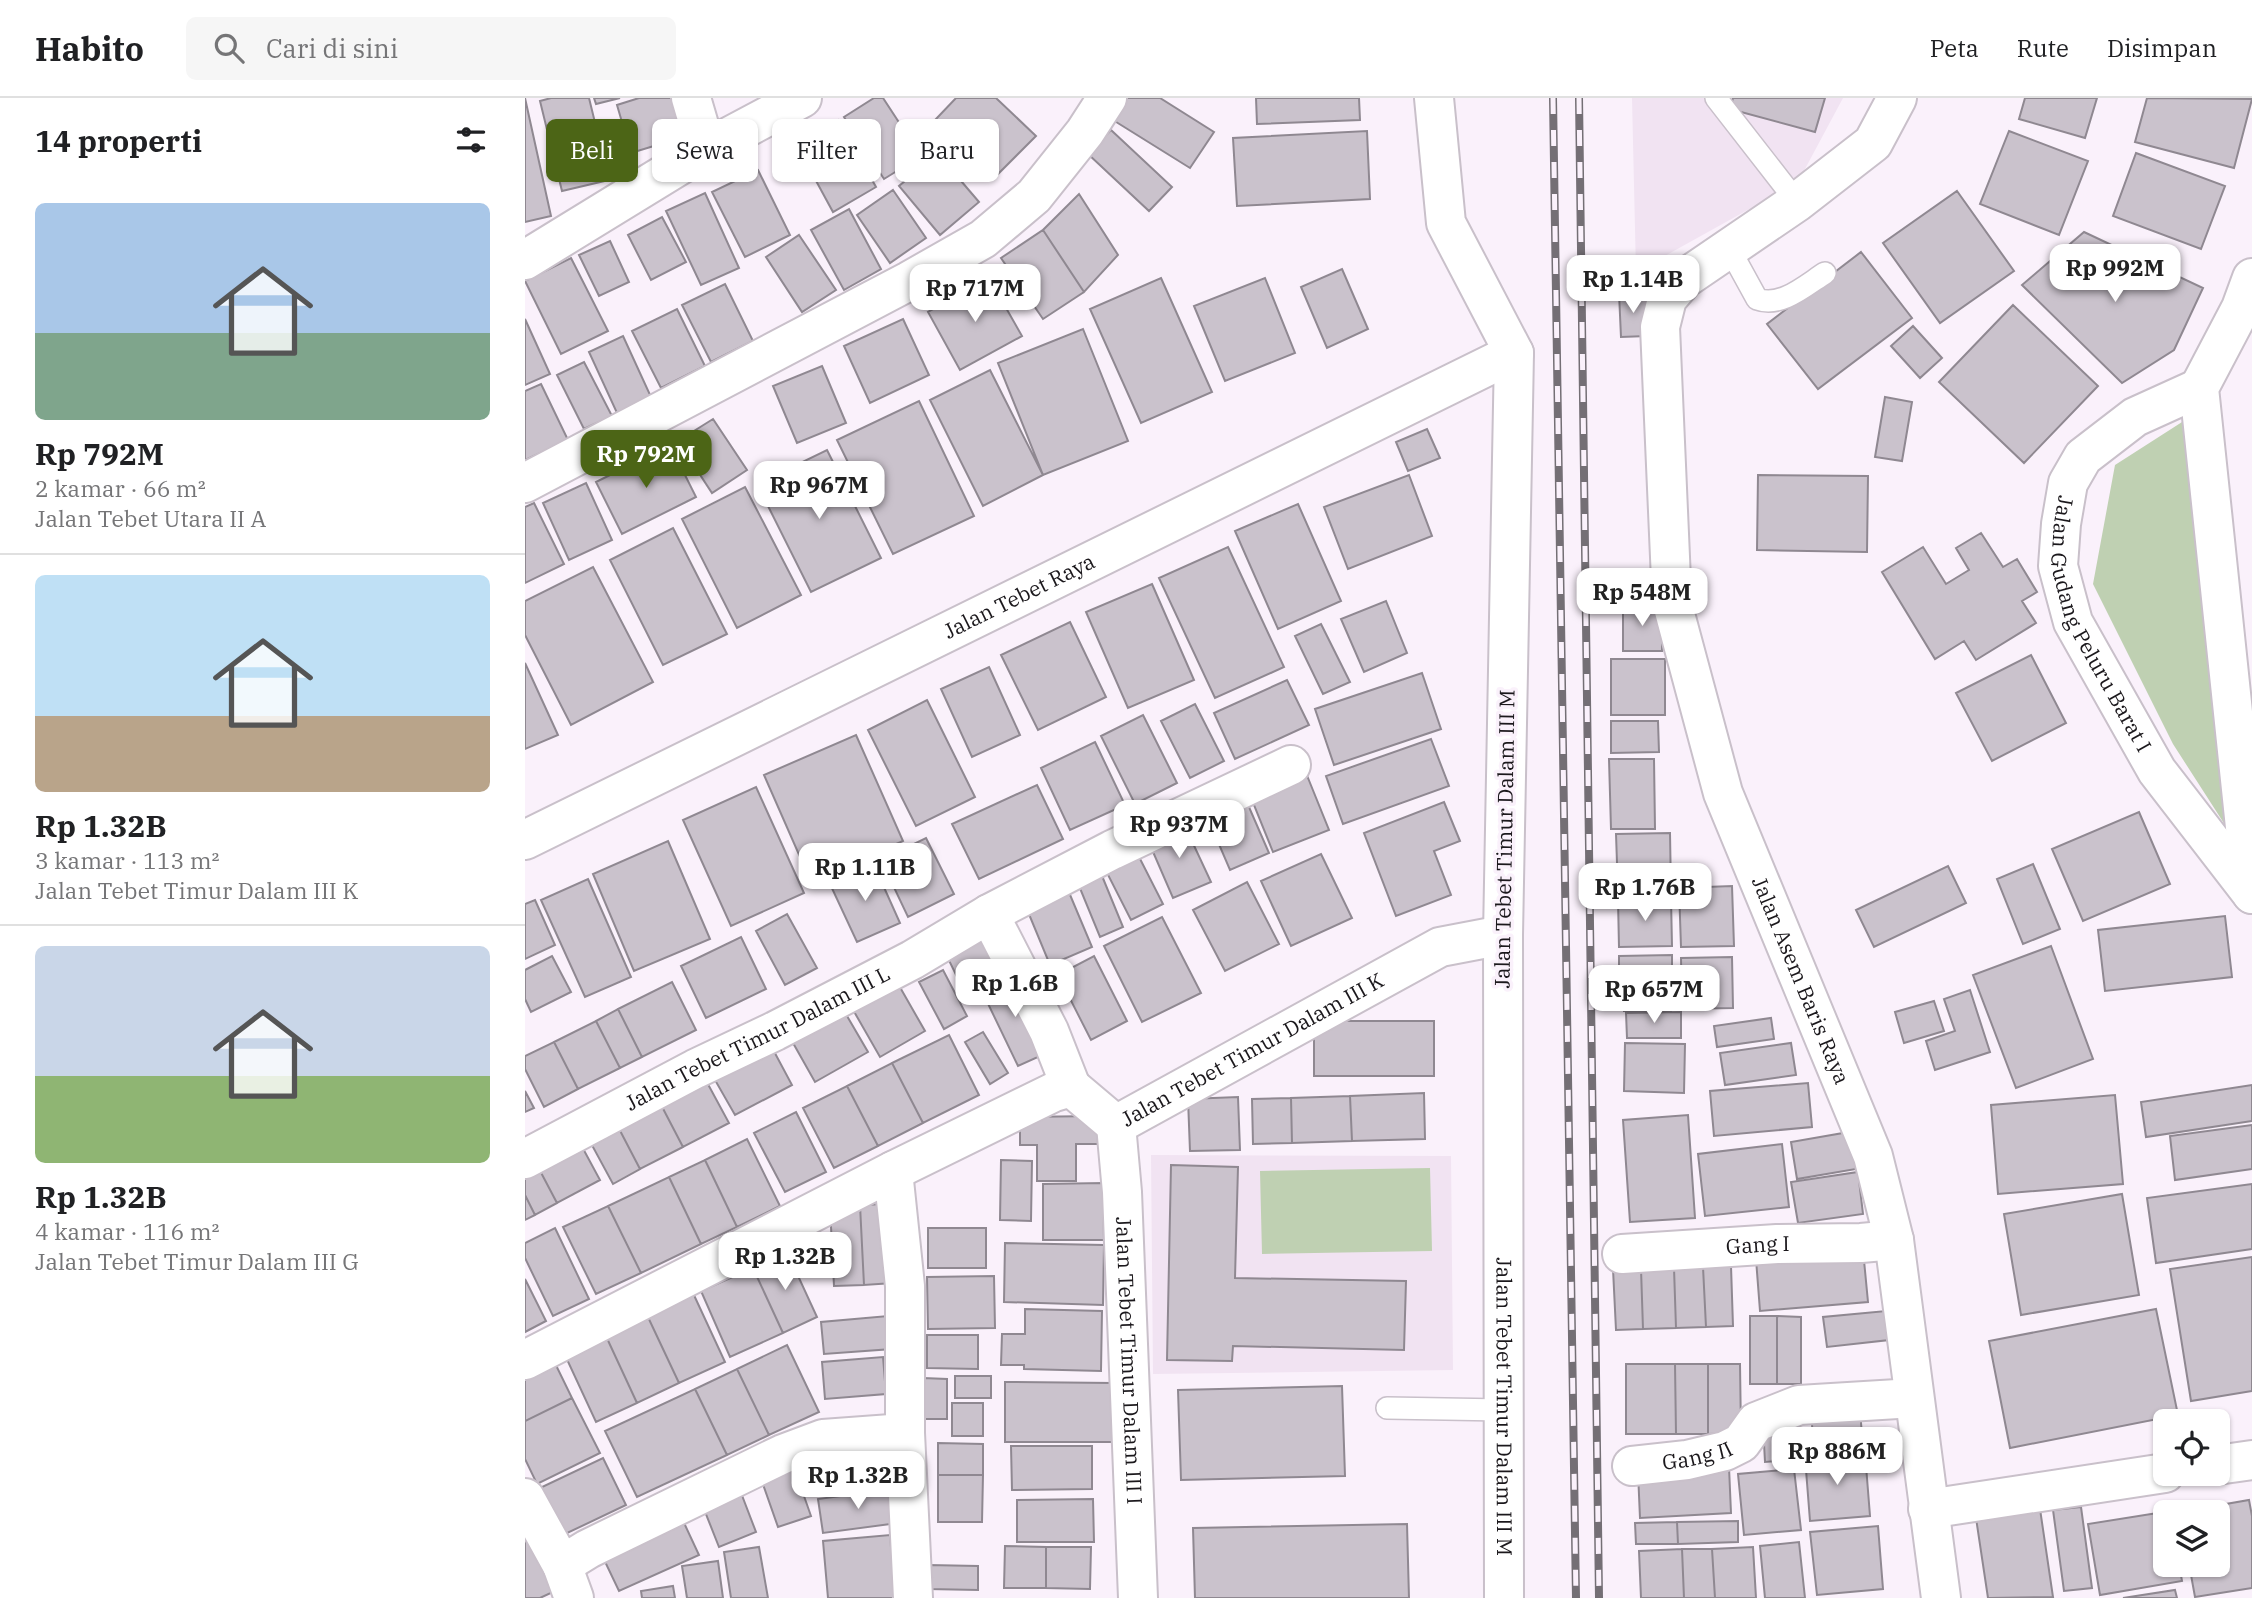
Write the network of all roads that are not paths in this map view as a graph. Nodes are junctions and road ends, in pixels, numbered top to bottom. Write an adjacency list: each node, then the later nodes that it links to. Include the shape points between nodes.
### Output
1 (691, 98): 7 (street)
2 (801, 98): 8 (street)
3 (1107, 98): 17 (street, via 1034,196 982,239)
4 (1434, 98): 15 (street, Jalan Tebet Timur Dalam III M, via 1446,223)
5 (1716, 98): 10 (lane)
6 (1897, 98): 10 (street, Jalan Asem Baris Raya, via 1873,142)
7 (697, 119)
8 (758, 121)
9 (652, 182): 12 (street)
10 (1797, 202): 11 (street, Jalan Asem Baris Raya)
11 (1729, 248): 13 (lane, via 1757,299 1764,302 1780,300); 27 (street, Jalan Asem Baris Raya, via 1684,279 1667,299 1660,327 1672,603 1723,793 1873,1156)
12 (525, 260)
13 (1825, 273)
14 (2248, 297): 16 (street)
15 (1514, 353): 19 (street, Jalan Tebet Raya); 22 (street, Jalan Tebet Timur Dalam III M)
16 (2199, 388): 20 (street, Jalan Gudang Peluru Barat I); 20 (street, Jalan Gudang Peluru Barat I, via 2135,416 2083,457 2068,484 2058,566 2073,622 2157,771)
17 (525, 483)
18 (1291, 765): 21 (street, Jalan Tebet Timur Dalam III L)
19 (525, 840)
20 (2252, 895)
21 (989, 914): 23 (street, via 1049,1031); 25 (street, Jalan Tebet Timur Dalam III L, via 912,960)
22 (1503, 935): 24 (street, Jalan Tebet Timur Dalam III K, via 1440,947); 32 (street, Jalan Tebet Timur Dalam III M)
23 (1071, 1087): 24 (street, Jalan Tebet Timur Dalam III K); 26 (street)
24 (1116, 1125): 42 (street, Jalan Tebet Timur Dalam III I)
25 (525, 1159)
26 (893, 1171): 29 (street); 33 (street, via 905,1286)
27 (1894, 1240): 28 (street, Gang I); 30 (street, Jalan Asem Baris Raya)
28 (1622, 1254)
29 (525, 1360)
30 (1914, 1398): 36 (street, Gang II, via 1799,1405 1756,1422 1741,1443 1725,1451); 39 (street, Jalan Asem Baris Raya)
31 (1387, 1408): 32 (lane)
32 (1503, 1410): 43 (street, Jalan Tebet Timur Dalam III M)
33 (905, 1433): 40 (street, via 823,1439 793,1450 588,1549); 41 (street)
34 (2252, 1460): 35 (street)
35 (2230, 1463)
36 (1632, 1466)
37 (2153, 1475): 39 (street)
38 (525, 1498): 40 (street)
39 (1928, 1509): 44 (street, Jalan Asem Baris Raya)
40 (568, 1581)
41 (913, 1598)
42 (1138, 1598)
43 (1504, 1598)
44 (1941, 1598)

